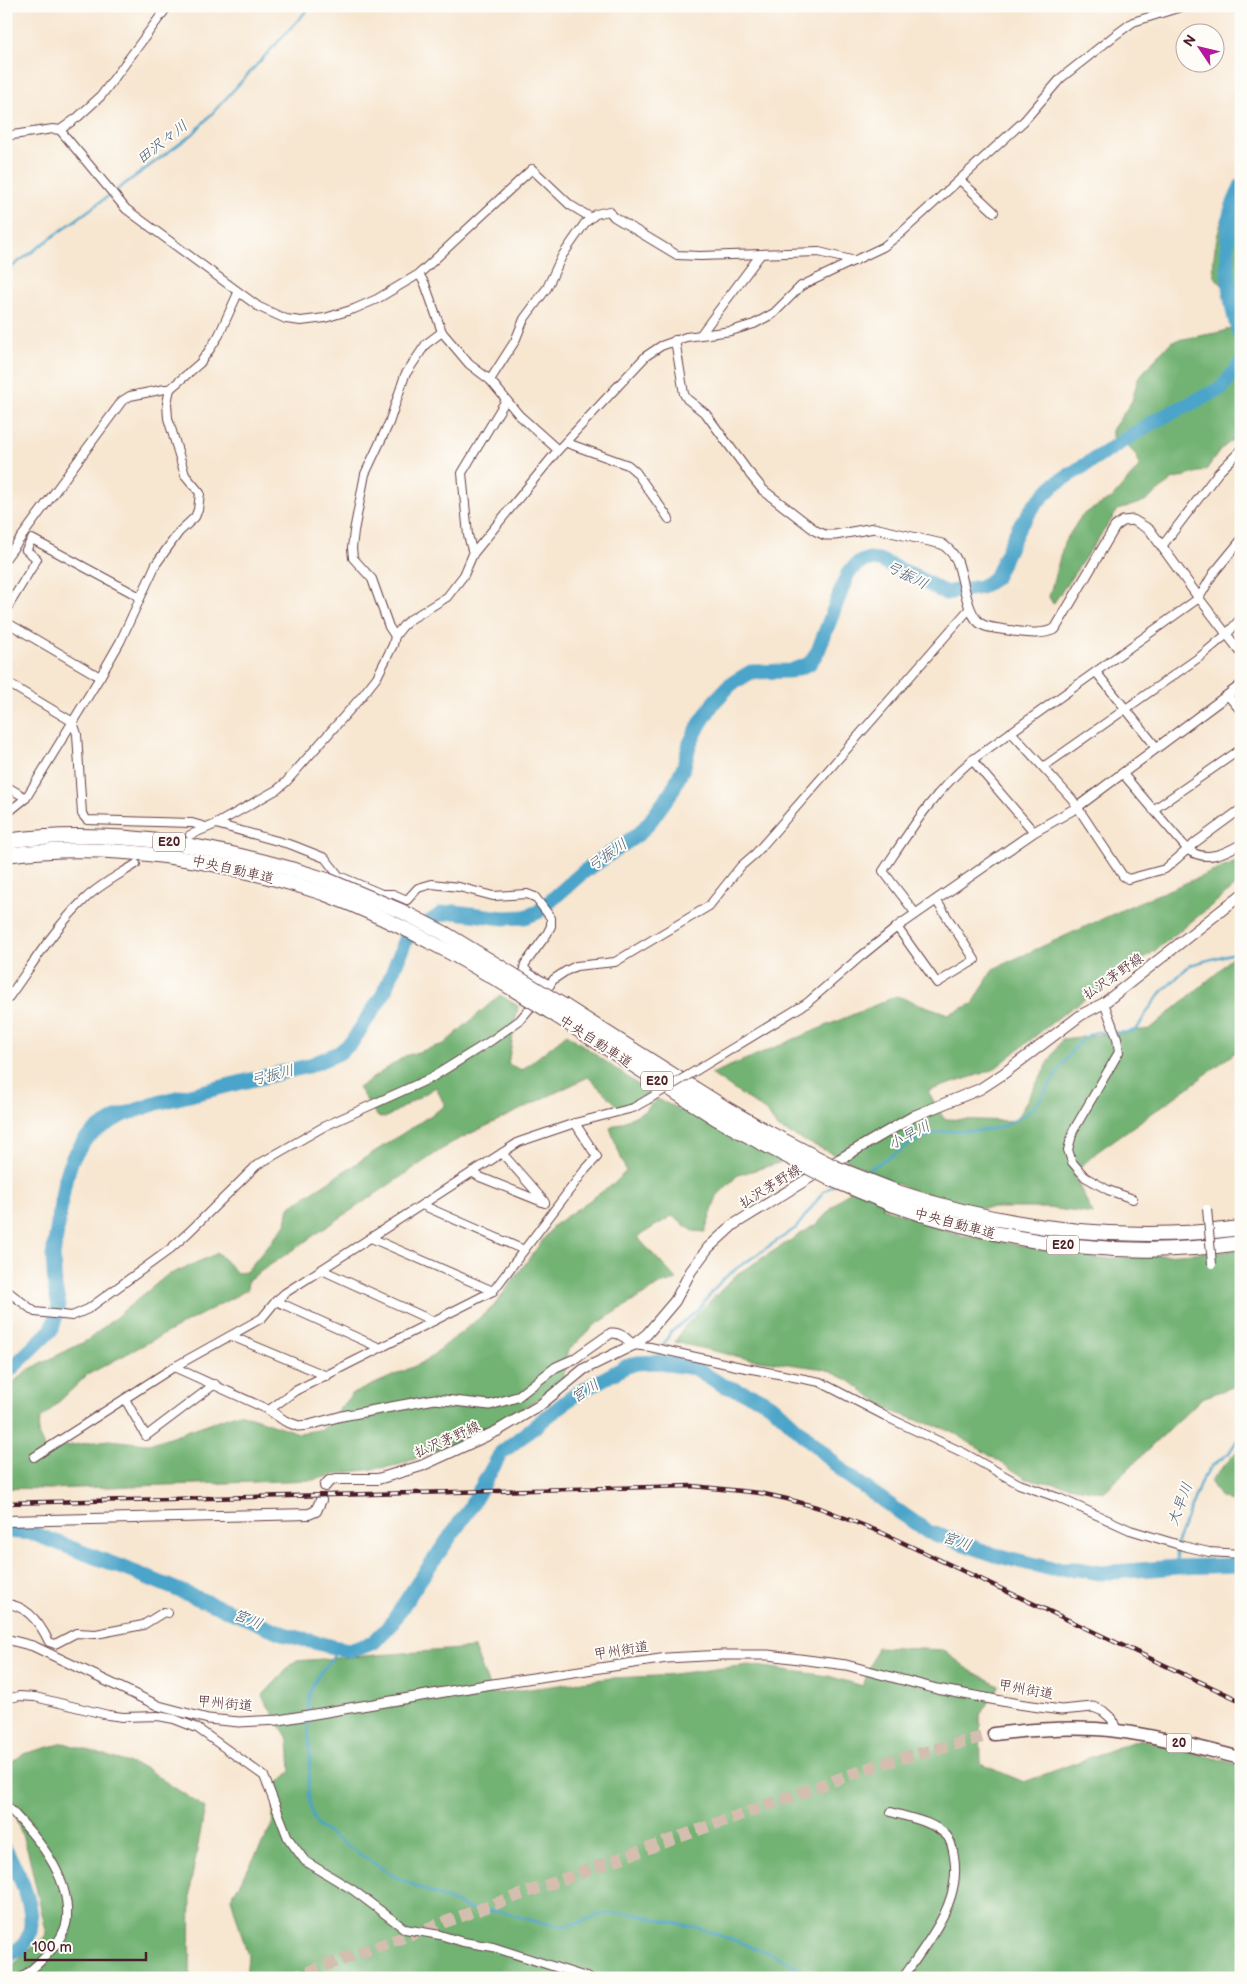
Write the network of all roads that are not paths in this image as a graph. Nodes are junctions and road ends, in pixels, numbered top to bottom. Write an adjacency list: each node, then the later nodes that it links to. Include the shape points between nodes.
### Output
1 (168, 6): 3 (street, via 101,96)
2 (1184, 6): 5 (street, via 1133,22 1114,36 1061,78 1024,121)
3 (60, 130): 4 (street); 11 (street, via 126,209)
4 (6, 136)
5 (960, 180): 6 (street); 9 (street, via 901,233)
6 (994, 212)
7 (590, 217): 8 (street, via 609,211 677,255); 10 (street, via 570,205 532,169); 15 (street, via 562,256 547,288 524,320 515,341)
8 (761, 254): 9 (street, via 819,252); 13 (street)
9 (856, 261): 13 (street, via 801,286 774,313 754,324 731,331)
10 (419, 274): 11 (street, via 354,310 301,321 286,319); 12 (street)
11 (238, 293): 16 (street, via 210,349 200,363)
12 (442, 332): 15 (street, via 469,364); 34 (street, via 426,344 405,375 388,424 365,474 353,539 353,558 372,579)
13 (701, 334): 14 (street)
14 (675, 340): 18 (street, via 646,356); 21 (street, via 684,394 706,414)
15 (490, 380): 17 (street)
16 (170, 389): 26 (street, via 130,396 122,401); 27 (street, via 168,418 185,475 200,494 198,510 165,549)
17 (506, 400): 19 (street); 25 (street, via 462,474)
18 (567, 443): 19 (street); 22 (street, via 628,465)
19 (558, 450): 25 (street)
20 (1241, 450): 24 (street, via 1218,473)
21 (750, 474): 29 (street, via 763,490 825,535 874,528 942,544 957,560)
22 (669, 519)
23 (1241, 540): 28 (street, via 1213,574)
24 (1163, 545): 28 (street); 29 (street, via 1150,530 1133,520 1115,527 1060,622 1048,632 1038,634 981,625)
25 (473, 554): 34 (street, via 464,575 447,597 411,619)
26 (6, 558)
27 (140, 597): 30 (street, via 32,539 26,550 37,559); 37 (street)
28 (1199, 598): 33 (street); 36 (street)
29 (970, 608): 70 (street, via 709,906 615,962 576,966)
30 (6, 610)
31 (1241, 618): 33 (street)
32 (6, 622): 37 (street)
33 (1227, 634): 35 (street); 41 (street)
34 (395, 636): 56 (street, via 376,677 362,696 286,782)
35 (1241, 652)
36 (1096, 672): 41 (street); 44 (street)
37 (100, 677): 43 (street)
38 (6, 682): 43 (street)
39 (1241, 685): 40 (street)
40 (1228, 696): 42 (street); 45 (street)
41 (1125, 710): 45 (street); 48 (street)
42 (1241, 711)
43 (73, 722): 51 (street); 57 (street, via 77,734 82,814 87,820 192,823)
44 (1011, 732): 47 (street); 48 (street)
45 (1157, 748): 49 (street)
46 (1241, 749): 54 (street)
47 (972, 760): 58 (street); 68 (street, via 923,811 883,871)
48 (1043, 767): 52 (street, via 1072,799)
49 (1123, 774): 52 (street); 54 (street)
50 (6, 786): 51 (street)
51 (26, 798): 55 (street)
52 (1076, 808): 58 (street); 62 (street, via 1128,879 1160,872)
53 (1241, 809): 62 (street)
54 (1153, 810): 62 (street)
55 (6, 814)
56 (216, 824): 57 (street); 70 (street, via 326,858 339,876 382,894 393,894 407,900 418,888 432,884 493,896 527,894 535,897 551,918 551,926 524,968)
57 (206, 827): 59 (street)
58 (1034, 832): 67 (street)
59 (190, 835)
60 (6, 841): 65 (highway, 中央自動車道 / E20, via 64,836 162,841 257,859)
61 (1241, 844): 62 (street, via 1212,856 1195,855)
62 (1188, 850)
63 (6, 855): 65 (highway, 中央自動車道 / E20, via 64,850 141,852)
64 (136, 864): 71 (street, via 83,900)
65 (325, 886): 76 (highway, 中央自動車道 / E20, bridge, via 561,1011 716,1118 836,1168)
66 (1241, 895): 72 (main road, 払沢茅野線)
67 (936, 900): 68 (street); 69 (street, via 975,960 937,983)
68 (916, 914): 69 (street)
69 (898, 927): 73 (street, bridge, via 807,1004 633,1108)
70 (550, 985): 88 (street, via 520,1020 446,1069 325,1126 256,1165 169,1250 88,1309 72,1316 35,1312)
71 (6, 1001)
72 (1104, 1003): 77 (street, via 1118,1038 1119,1052 1073,1131 1068,1150 1072,1162 1085,1177); 93 (main road, 払沢茅野線, via 1082,1015 980,1089 914,1116 733,1225 708,1248 675,1301 647,1334)
73 (575, 1123): 74 (street, via 519,1142); 80 (street, via 597,1157)
74 (502, 1153): 75 (street); 78 (street)
75 (472, 1172): 78 (street); 79 (street)
76 (894, 1198): 82 (highway, 中央自動車道 / E20, via 1000,1220 1090,1233 1179,1233); 84 (highway, 中央自動車道 / E20, via 959,1226 1072,1246 1125,1250)
77 (1133, 1199)
78 (545, 1203): 80 (street)
79 (422, 1205): 83 (street); 85 (street)
80 (556, 1209): 85 (street)
81 (1207, 1209): 86 (street, bridge)
82 (1241, 1228)
83 (371, 1238): 87 (street); 89 (street)
84 (1241, 1243)
85 (524, 1250): 89 (street)
86 (1212, 1268)
87 (322, 1270): 90 (street); 91 (street)
88 (6, 1290)
89 (493, 1291): 91 (street)
90 (276, 1301): 92 (street, via 262,1318); 94 (street)
91 (433, 1321): 94 (street)
92 (231, 1336): 95 (street); 96 (street)
93 (633, 1345): 99 (street, via 616,1332 612,1333 574,1359 556,1366 517,1397 490,1405 435,1399 298,1426); 101 (main road, 払沢茅野線, via 584,1368 539,1406 457,1451 400,1474 378,1479 336,1479); 104 (street, via 820,1382 1019,1484 1130,1530 1209,1552)
94 (380, 1348): 96 (street)
95 (174, 1367): 97 (street); 98 (street)
96 (327, 1376): 99 (street)
97 (215, 1384): 98 (street, via 146,1436); 99 (street)
98 (125, 1399): 100 (street)
99 (269, 1410)
100 (34, 1457)
101 (325, 1486)
102 (321, 1500): 103 (main road, via 316,1512 310,1514)
103 (6, 1521)
104 (1241, 1554)
105 (6, 1604): 106 (street, via 26,1611 42,1627 49,1642 55,1644 76,1632 96,1634 142,1625 164,1612)
106 (168, 1613)
107 (6, 1639): 109 (street, 甲州街道, via 50,1653)
108 (6, 1699): 110 (street, via 35,1697 108,1715)
109 (159, 1706): 110 (street); 111 (street, 甲州街道, via 208,1719 239,1722 279,1720 667,1658 768,1655 846,1665 937,1689 1018,1704 1061,1710 1093,1707 1112,1719)
110 (158, 1716): 117 (street, via 197,1728 264,1776 288,1838 305,1861 353,1890 405,1929 493,1947)
111 (1116, 1730): 112 (highway, 20, via 1058,1728); 113 (highway, 20)
112 (994, 1734)
113 (1241, 1758)
114 (6, 1805): 116 (street, via 52,1861 66,1901 67,1919 62,1933 46,1956)
115 (891, 1812): 118 (street, via 932,1824 947,1836 955,1864 954,1888 949,1903 938,1926)
116 (21, 1978)
117 (589, 1978)
118 (903, 1978)

